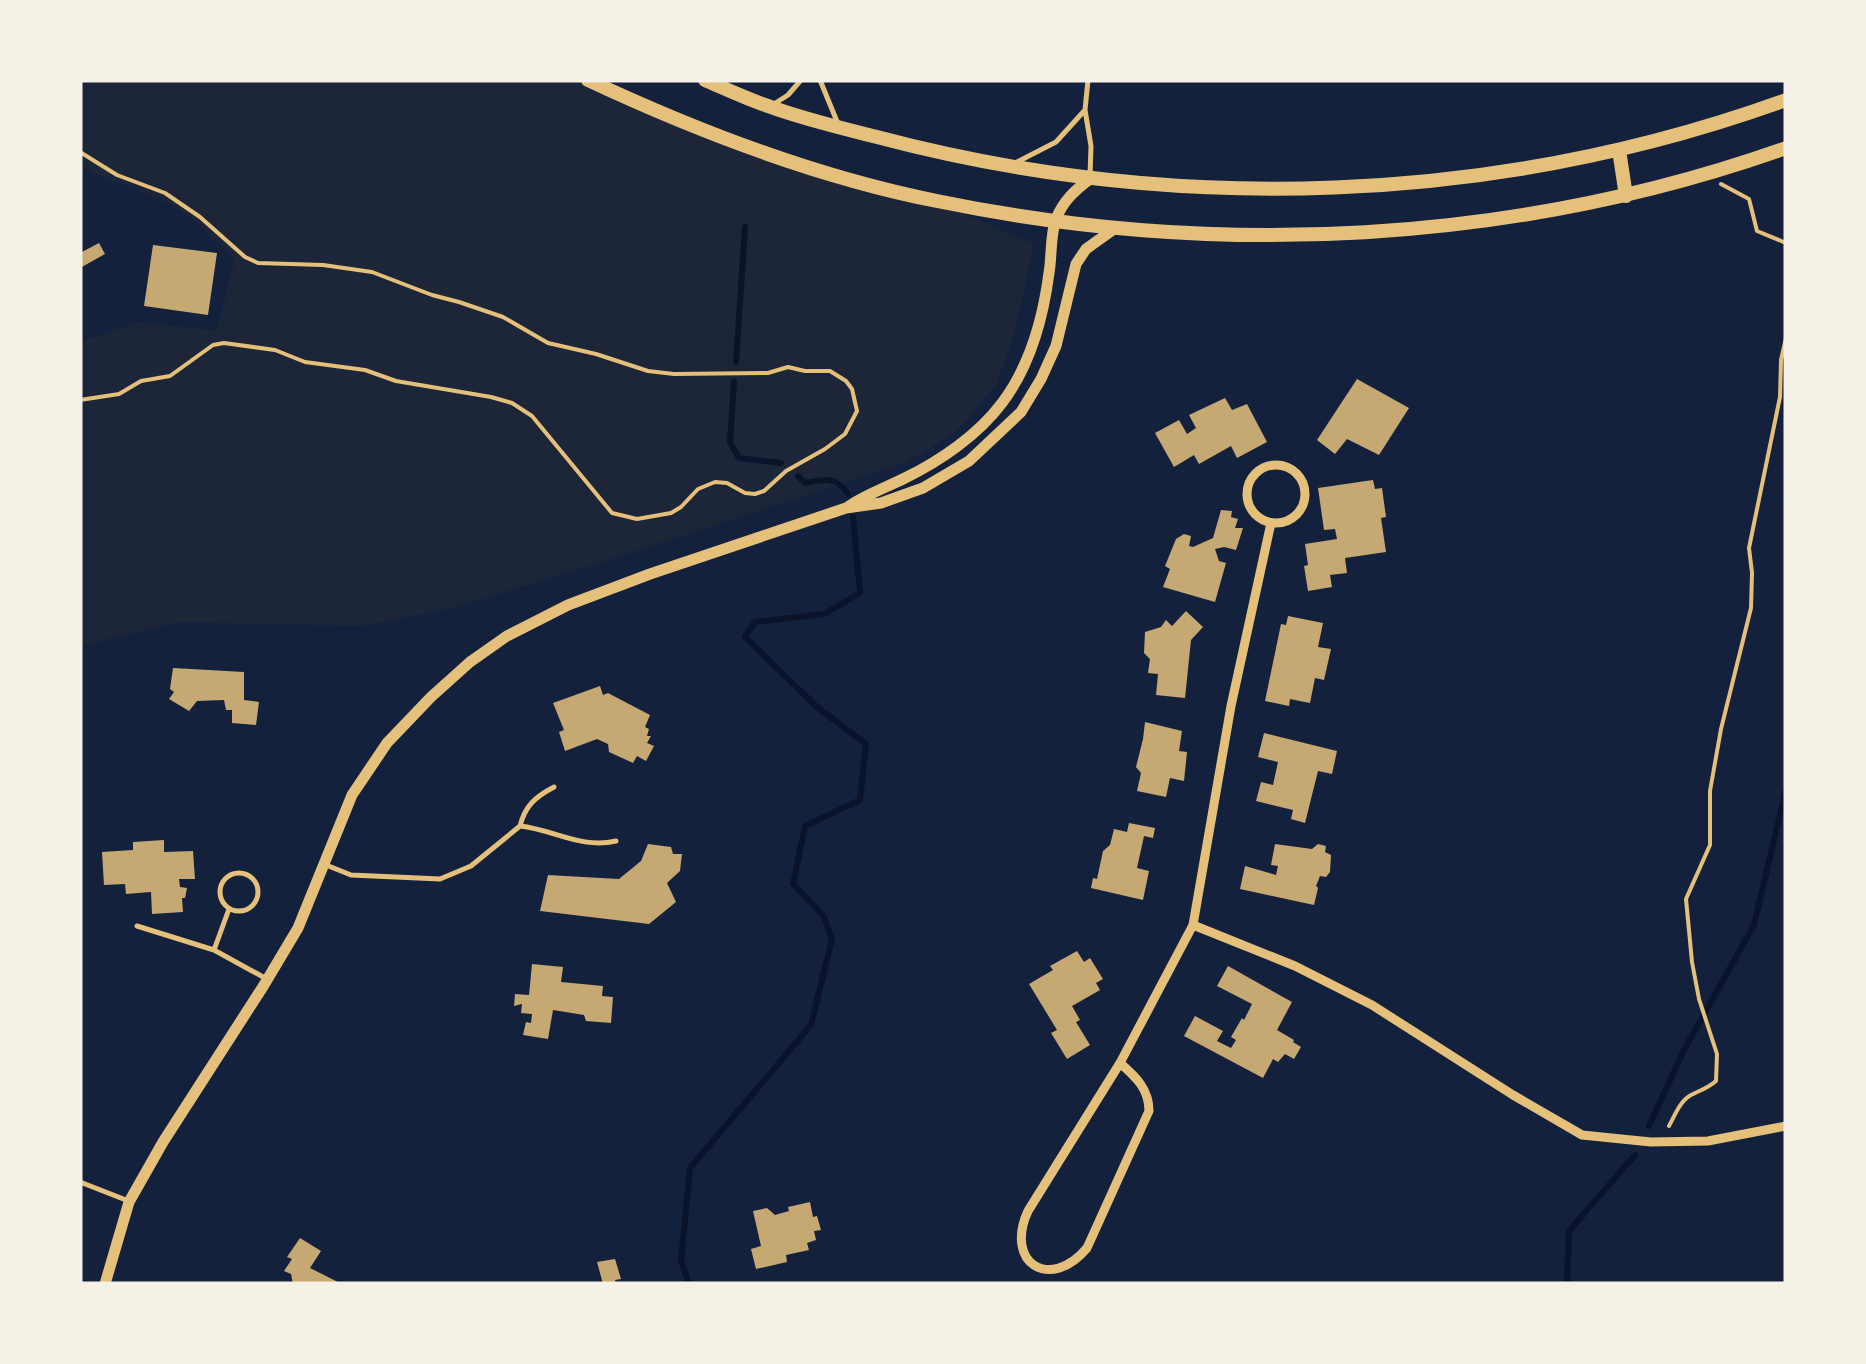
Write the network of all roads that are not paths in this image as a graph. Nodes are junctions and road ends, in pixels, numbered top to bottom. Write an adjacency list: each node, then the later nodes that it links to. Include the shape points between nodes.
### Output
1 (588, 80): 15 (main road, via 668,117 820,170 934,201)
2 (705, 80): 7 (main road)
3 (801, 80): 7 (lane)
4 (820, 80): 9 (lane)
5 (1088, 80): 8 (lane)
6 (1786, 100): 11 (main road)
7 (770, 107): 9 (main road)
8 (1085, 110): 12 (lane, via 1056,142); 13 (lane)
9 (839, 127): 12 (main road)
10 (1786, 148): 14 (main road)
11 (1619, 150): 13 (main road, via 1470,177 1330,188 1195,188); 14 (main road)
12 (1009, 166): 13 (main road)
13 (1090, 179): 15 (street, via 1069,194)
14 (1626, 196): 16 (main road, via 1407,230 1244,236)
15 (1054, 222): 16 (main road); 17 (street, via 1041,316 1000,406 954,450)
16 (1114, 230): 17 (street, via 1086,248 1076,264 1056,346 1021,412 969,461 923,488)
17 (846, 508): 22 (street, via 584,598 507,636 431,696 388,743 352,794)
18 (1271, 523): 18 (street, via 1291,519 1303,504 1303,484 1290,468 1271,465 1250,481 1246,499 1255,515); 24 (street)
19 (554, 787): 20 (lane, via 524,810)
20 (520, 826): 21 (lane, via 586,844); 22 (lane, via 471,866 440,878 350,874)
21 (616, 842)
22 (324, 864): 27 (street)
23 (230, 908): 23 (lane, via 247,909 256,901 258,890 246,875 228,876 220,887); 26 (lane)
24 (1192, 925): 28 (street); 29 (street, via 1372,1005 1582,1135 1708,1141)
25 (137, 926): 26 (lane)
26 (214, 950): 27 (lane)
27 (268, 979): 31 (street)
28 (1120, 1063): 28 (street, via 1020,1227 1023,1253 1033,1266 1060,1269 1087,1248 1149,1111 1144,1088)
29 (1786, 1126)
30 (80, 1182): 31 (lane)
31 (129, 1202): 32 (street)
32 (105, 1284)

